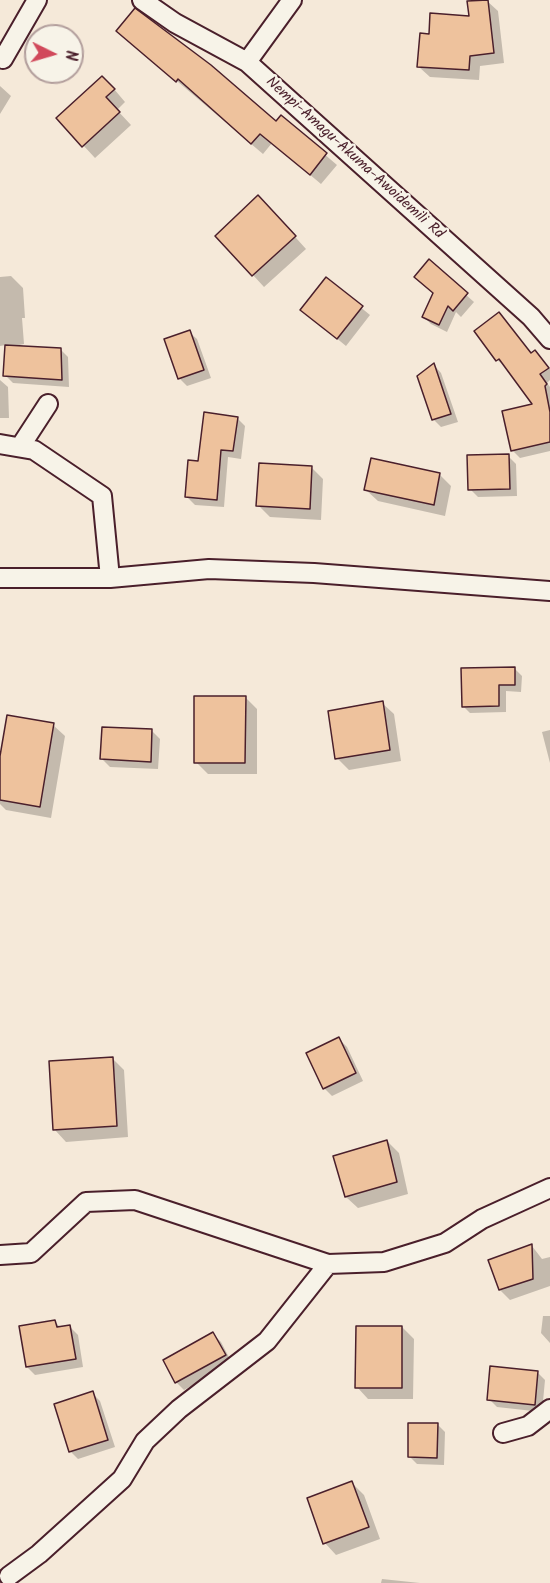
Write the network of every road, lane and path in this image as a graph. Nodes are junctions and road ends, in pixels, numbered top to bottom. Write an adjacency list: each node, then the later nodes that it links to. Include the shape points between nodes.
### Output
1 (37, 0): 4 (street)
2 (142, 0): 5 (street, Nempi-Amagu-Akuma-Awoidemili Rd, via 175,23)
3 (292, 0): 5 (street)
4 (3, 59)
5 (247, 62): 6 (street, Nempi-Amagu-Akuma-Awoidemili Rd, via 531,317)
6 (550, 339)
7 (48, 404): 9 (street)
8 (0, 444): 9 (street)
9 (20, 447): 11 (street, via 34,450 102,496)
10 (0, 578): 11 (street)
11 (110, 578): 12 (street, via 209,569)
12 (550, 591)
13 (550, 1188): 15 (street, via 482,1219 445,1243 384,1262)
14 (0, 1255): 15 (street, via 31,1253 86,1202 135,1200)
15 (328, 1264): 18 (street, via 267,1341 179,1409 145,1441 122,1479)
16 (550, 1409): 17 (street, via 528,1426)
17 (503, 1433)
18 (9, 1576)

